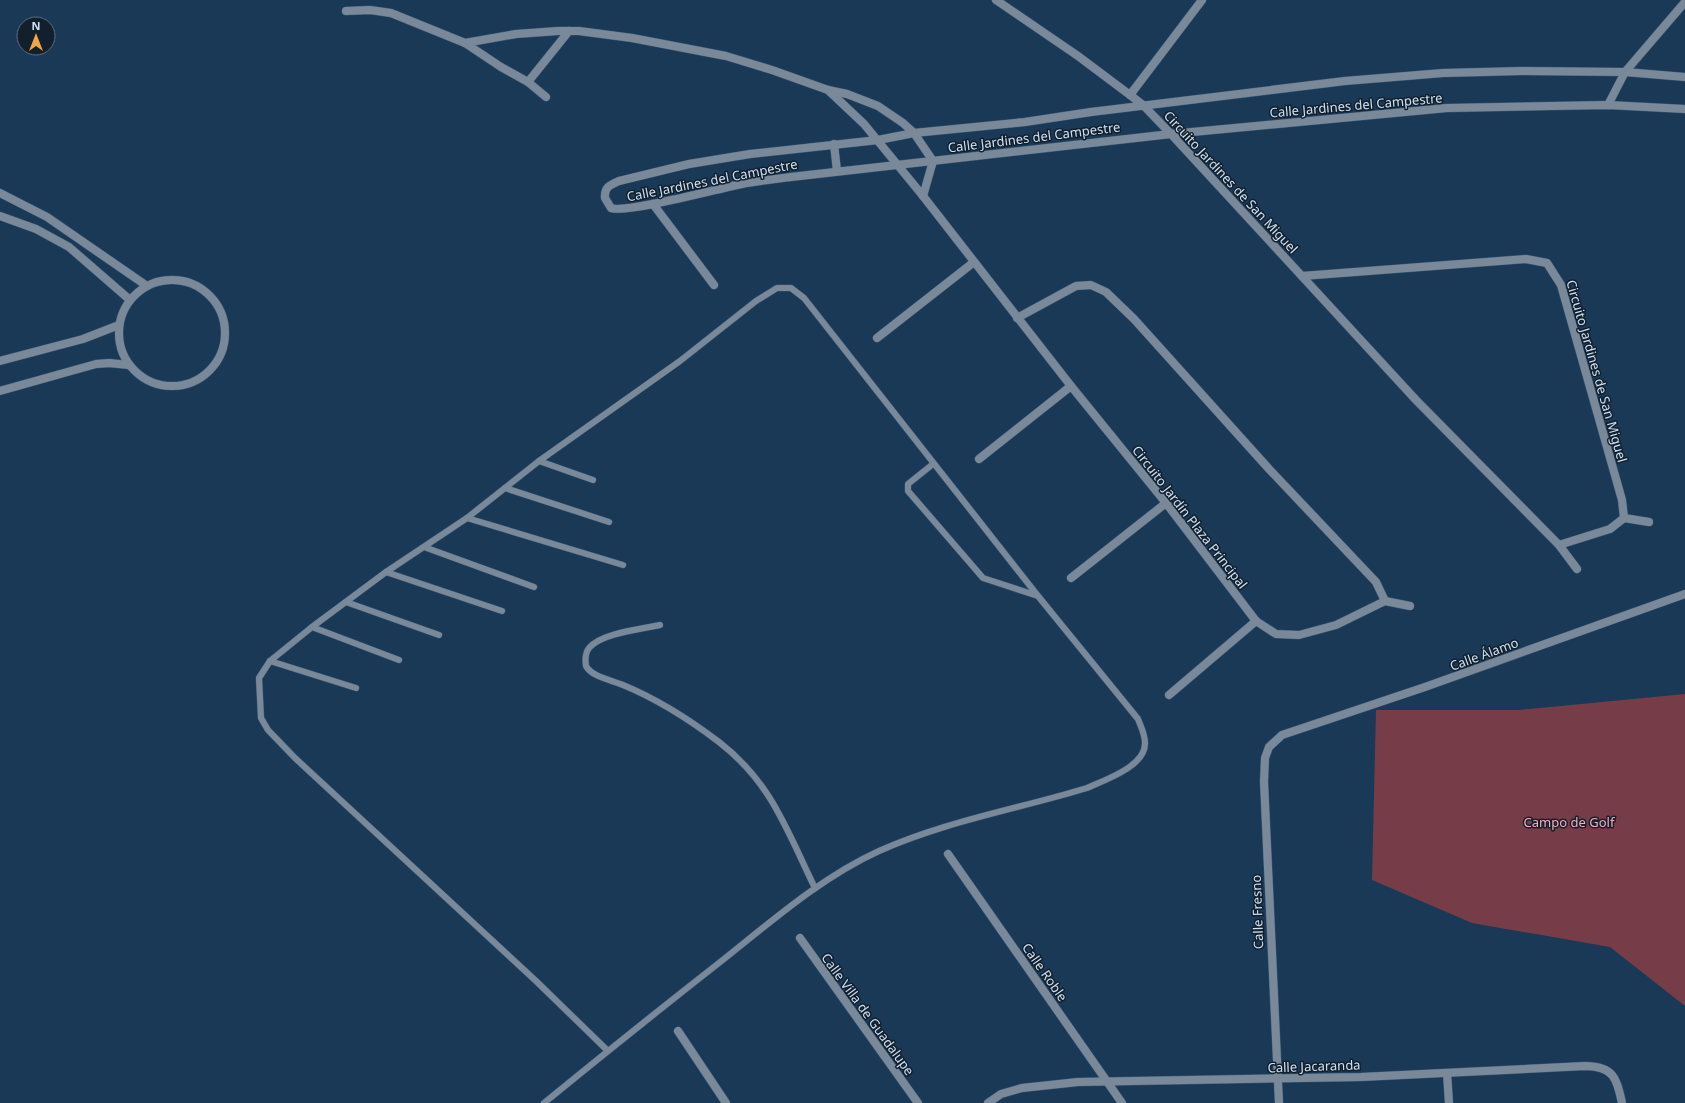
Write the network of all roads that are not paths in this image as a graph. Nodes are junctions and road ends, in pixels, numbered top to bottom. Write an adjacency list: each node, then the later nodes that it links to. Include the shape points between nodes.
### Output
1 (996, 0): 4 (street, Circuito Jardines de San Miguel)
2 (1202, 0): 12 (street)
3 (1685, 2): 8 (street)
4 (1009, 3): 12 (street, Circuito Jardines de San Miguel)
5 (346, 11): 7 (street, via 370,10 391,13)
6 (570, 31): 7 (street, via 500,36); 10 (street); 11 (street, via 632,38 726,56)
7 (465, 43): 10 (street)
8 (1625, 72): 9 (street, Calle Jardines del Campestre); 14 (street, Calle Jardines del Campestre, via 1444,73 1345,81); 15 (street)
9 (1685, 77)
10 (528, 82): 13 (street)
11 (828, 90): 17 (street, via 878,106 903,122); 19 (street, Circuito Jardín Plaza Principal)
12 (1130, 95): 14 (street, Circuito Jardines de San Miguel)
13 (546, 97)
14 (1143, 105): 17 (street, Calle Jardines del Campestre, via 1025,122); 18 (street, Circuito Jardines de San Miguel)
15 (1608, 105): 16 (street, Calle Jardines del Campestre); 18 (street, Calle Jardines del Campestre, via 1447,108)
16 (1685, 109)
17 (914, 133): 19 (street, Calle Jardines del Campestre); 21 (street)
18 (1171, 134): 21 (street, Calle Jardines del Campestre); 29 (street, Circuito Jardines de San Miguel)
19 (878, 140): 20 (street, Calle Jardines del Campestre); 22 (street, Circuito Jardín Plaza Principal)
20 (834, 144): 23 (street); 26 (street, Calle Jardines del Campestre, via 689,164 619,181 609,185 605,190 607,204 615,210)
21 (933, 161): 22 (street, Calle Jardines del Campestre); 25 (street)
22 (897, 166): 23 (street, Calle Jardines del Campestre); 25 (street, Circuito Jardín Plaza Principal)
23 (837, 171): 26 (street, Calle Jardines del Campestre, via 744,184)
24 (0, 193): 31 (street, via 47,217)
25 (923, 196): 28 (street, Circuito Jardín Plaza Principal)
26 (653, 204): 30 (street)
27 (0, 216): 32 (street, via 36,229 70,247)
28 (974, 262): 33 (street, Circuito Jardín Plaza Principal); 35 (street)
29 (1302, 276): 47 (street, Circuito Jardines de San Miguel, via 1526,258 1548,263 1561,285 1622,500); 50 (street, Circuito Jardines de San Miguel, via 1416,400)
30 (714, 285)
31 (147, 286): 32 (street); 37 (street, via 165,281 184,282 201,289 215,301 223,318 225,336 221,354 211,369 196,381 178,386 160,385 143,378)
32 (130, 300): 34 (street)
33 (1017, 318): 38 (street, Circuito Jardín Plaza Principal); 59 (street, via 1076,286 1091,285 1106,292 1134,319 1376,582)
34 (119, 325): 36 (street, via 83,339); 37 (street, via 120,346)
35 (877, 338)
36 (0, 361)
37 (129, 365): 39 (street, via 96,364)
38 (1071, 386): 40 (street); 45 (street, Circuito Jardín Plaza Principal)
39 (0, 391)
40 (979, 459)
41 (539, 461): 42 (lane, via 680,361 756,301 772,290 783,287 791,288 804,298); 43 (lane); 44 (lane)
42 (934, 464): 58 (lane); 58 (lane, via 908,484 908,491 983,578)
43 (593, 480)
44 (505, 488): 46 (lane); 48 (lane)
45 (1166, 503): 55 (street); 63 (street, Circuito Jardín Plaza Principal)
46 (467, 518): 51 (lane); 52 (lane)
47 (1624, 518): 49 (street); 50 (street, via 1610,529)
48 (609, 522)
49 (1649, 522)
50 (1559, 545): 53 (street, Circuito Jardines de San Miguel)
51 (424, 547): 54 (lane); 56 (lane)
52 (623, 566)
53 (1577, 569)
54 (386, 572): 60 (lane); 62 (lane)
55 (1071, 578)
56 (534, 587)
57 (1685, 594): 71 (street, Calle Álamo, via 1426,687)
58 (1038, 596): 73 (lane, via 1138,719 1146,744 1138,760 1110,779 1087,788 964,821 897,843 857,862)
59 (1385, 601): 61 (street); 63 (street, Circuito Jardín Plaza Principal, via 1336,625 1299,635 1276,634)
60 (346, 602): 65 (lane); 66 (lane)
61 (1410, 606)
62 (502, 611)
63 (1256, 621): 70 (street)
64 (660, 625): 73 (lane, via 623,633 592,645 587,652 586,666 595,674 642,693 683,717 719,743 746,768 771,798)
65 (312, 626): 67 (lane); 68 (lane)
66 (439, 635)
67 (399, 660)
68 (270, 661): 69 (lane); 76 (lane, via 259,678 258,690 261,718 268,730)
69 (356, 688)
70 (1169, 695)
71 (1290, 732): 78 (street, Calle Fresno, via 1276,738 1265,758 1264,813)
72 (948, 854): 79 (street, Calle Roble)
73 (815, 888): 76 (lane)
74 (800, 938): 82 (street, Calle Villa de Guadalupe)
75 (678, 1031): 81 (street)
76 (608, 1051): 80 (lane)
77 (1447, 1072): 78 (street, Calle Jacaranda); 86 (street); 87 (street, Calle Jacaranda, via 1598,1067 1612,1074)
78 (1277, 1079): 79 (street, Calle Jacaranda); 85 (street, Calle Fresno)
79 (1107, 1082): 83 (street, Calle Jacaranda, via 1078,1082 1022,1088 1001,1094); 84 (street, Calle Roble)
80 (544, 1103)
81 (726, 1103)
82 (918, 1103)
83 (988, 1103)
84 (1122, 1103)
85 (1278, 1103)
86 (1450, 1103)
87 (1622, 1103)

